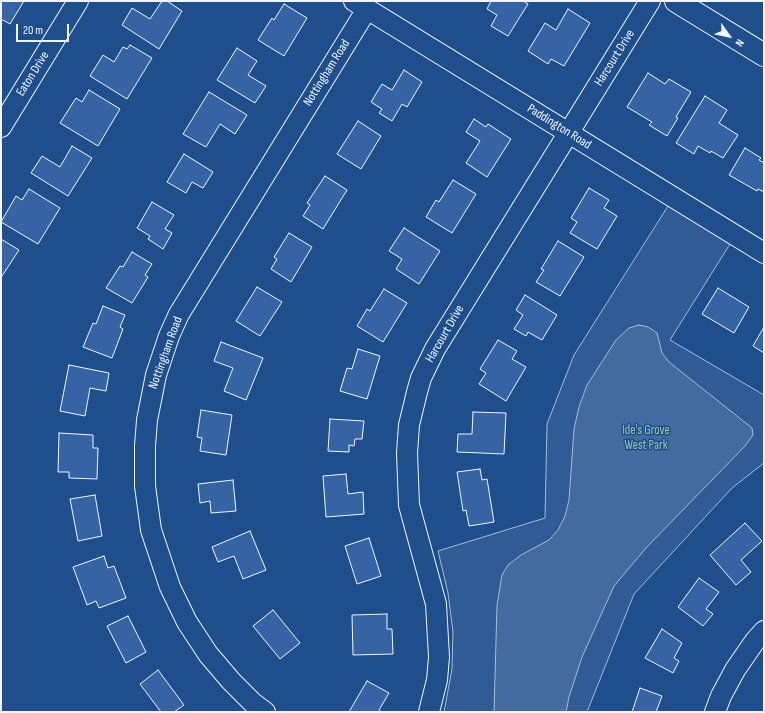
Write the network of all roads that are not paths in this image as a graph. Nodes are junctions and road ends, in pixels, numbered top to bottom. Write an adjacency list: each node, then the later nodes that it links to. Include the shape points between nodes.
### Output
1 (78, 1): 6 (street, Eaton Drive)
2 (650, 1): 7 (street, Harcourt Drive)
3 (676, 1): 5 (main road)
4 (361, 5): 7 (street, Paddington Road); 10 (street, Nottingham Road, via 179,314 156,375 147,420 145,486 151,530 170,587 187,622 208,654 231,681)
5 (764, 55)
6 (1, 127)
7 (569, 132): 8 (street, Paddington Road); 11 (street, Harcourt Drive, via 435,349 421,378 409,425 409,505 436,604 439,657 437,680)
8 (764, 253)
9 (764, 631): 12 (street, via 735,670)
10 (265, 712)
11 (429, 712)
12 (715, 712)

